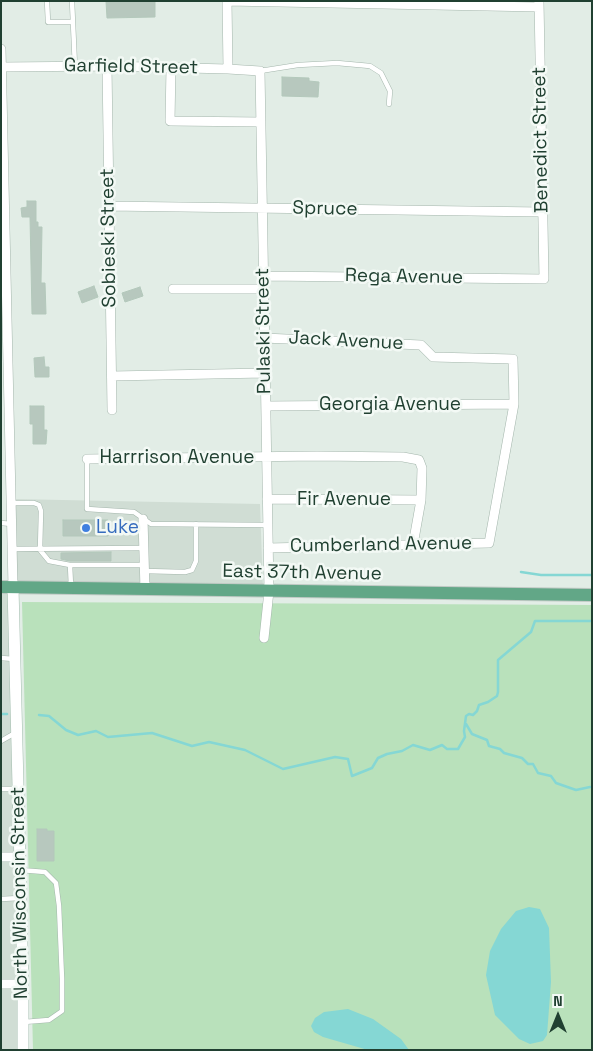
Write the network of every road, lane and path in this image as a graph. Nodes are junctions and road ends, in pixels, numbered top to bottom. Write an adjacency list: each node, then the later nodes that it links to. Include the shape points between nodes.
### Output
1 (48, 1): 5 (lane, via 48,22)
2 (72, 1): 5 (lane)
3 (227, 1): 4 (street); 12 (street)
4 (539, 4): 19 (street, Benedict Street)
5 (72, 22): 8 (lane)
6 (1, 49): 7 (street)
7 (1, 60): 10 (street)
8 (75, 66): 9 (street, Garfield Street); 10 (street, Garfield Street)
9 (107, 66): 11 (street, Garfield Street); 17 (street, Sobieski Street)
10 (2, 67): 16 (street)
11 (170, 67): 12 (street, Garfield Street); 15 (street, via 170,121)
12 (228, 68): 13 (street, Garfield Street)
13 (260, 71): 14 (lane, via 308,64 370,66 381,73 386,82); 15 (street, Pulaski Street)
14 (390, 104)
15 (261, 122): 18 (street, Pulaski Street)
16 (3, 193): 24 (street)
17 (108, 206): 18 (street, Spruce); 28 (street, Sobieski Street)
18 (262, 208): 19 (street, Spruce); 20 (street, Pulaski Street)
19 (542, 212): 21 (street, Benedict Street)
20 (263, 276): 21 (street, Rega Avenue); 23 (street, Pulaski Street)
21 (544, 279)
22 (173, 289): 23 (street)
23 (264, 290): 25 (street, Pulaski Street)
24 (4, 325): 32 (street)
25 (264, 338): 26 (street, Jack Avenue, via 421,345 433,357); 27 (street, Pulaski Street)
26 (513, 359): 29 (street, Cumberland Avenue)
27 (265, 373): 28 (street); 30 (street, Pulaski Street)
28 (112, 376): 31 (street, Sobieski Street)
29 (514, 404): 30 (street, Georgia Avenue); 43 (street, Cumberland Avenue, via 489,542)
30 (266, 406): 33 (street, Pulaski Street)
31 (112, 410)
32 (6, 454): 37 (street)
33 (266, 458): 34 (street, Harrrison Avenue); 35 (street, Pulaski Street); 36 (street, Harrrison Avenue, via 419,460 422,468)
34 (87, 459): 38 (lane, via 87,509 134,512)
35 (267, 499): 36 (street, Fir Avenue); 42 (street, Pulaski Street)
36 (421, 500): 43 (street)
37 (11, 503): 40 (street); 47 (lane, via 39,505)
38 (143, 519): 41 (lane, via 151,524); 44 (street)
39 (1, 523): 40 (lane)
40 (12, 524): 46 (street)
41 (196, 524): 42 (lane); 49 (lane, via 196,561 192,570)
42 (268, 525): 45 (street, Pulaski Street)
43 (413, 545): 45 (street, Cumberland Avenue)
44 (143, 548): 47 (lane); 49 (street)
45 (268, 548): 53 (street, Pulaski Street)
46 (12, 549): 47 (lane); 50 (street)
47 (40, 550): 48 (lane, via 49,561)
48 (70, 565): 49 (lane); 51 (lane)
49 (144, 568): 52 (street)
50 (7, 587): 51 (main road, East 37th Avenue); 57 (street, North Wisconsin Street)
51 (71, 588): 52 (main road, East 37th Avenue)
52 (145, 590): 53 (main road, East 37th Avenue)
53 (269, 591): 54 (main road, East 37th Avenue); 55 (street, Pulaski Street)
54 (592, 595)
55 (264, 638)
56 (1, 658): 57 (lane)
57 (14, 659): 58 (street, North Wisconsin Street)
58 (16, 732): 59 (lane); 61 (street, North Wisconsin Street)
59 (1, 741)
60 (1, 789): 61 (lane)
61 (17, 789): 63 (street, North Wisconsin Street)
62 (1, 856): 63 (street)
63 (18, 857): 64 (street, North Wisconsin Street)
64 (19, 870): 65 (street, North Wisconsin Street); 69 (lane, via 45,872 56,883 62,979 62,1011 49,1020)
65 (20, 898): 66 (lane); 68 (street, North Wisconsin Street)
66 (1, 899)
67 (1, 984): 68 (street)
68 (22, 984): 69 (street, North Wisconsin Street)
69 (22, 1022): 70 (street, North Wisconsin Street)
70 (23, 1050)

